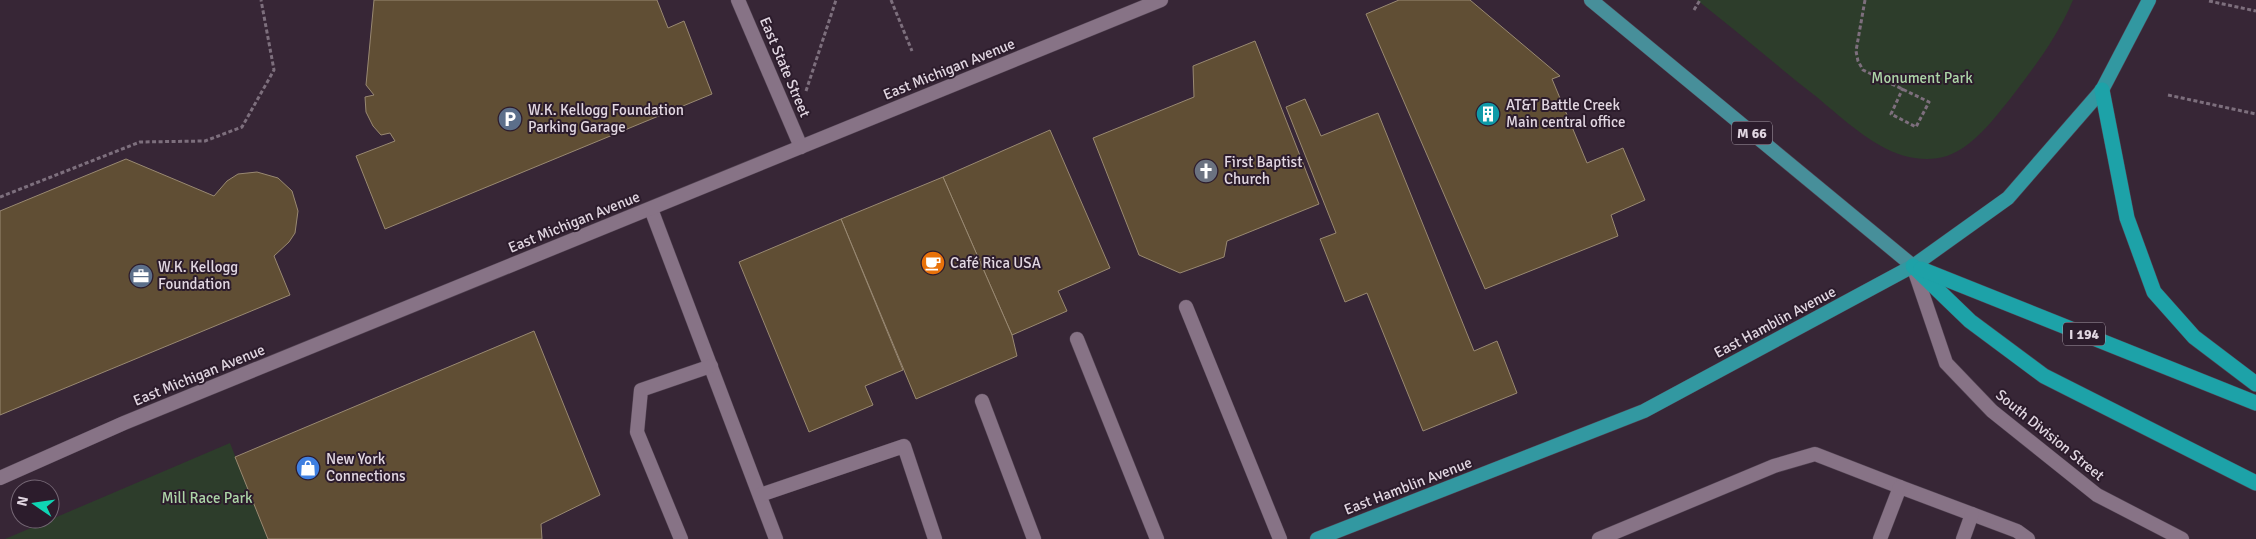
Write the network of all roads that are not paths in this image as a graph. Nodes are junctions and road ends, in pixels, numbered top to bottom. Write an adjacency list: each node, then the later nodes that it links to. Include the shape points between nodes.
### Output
1 (738, 0): 6 (street, East State Street)
2 (1161, 0): 6 (street, East Michigan Avenue)
3 (1591, 0): 8 (main road, M 66)
4 (2149, 0): 5 (highway, East Hamblin Avenue)
5 (2102, 90): 8 (highway, East Hamblin Avenue, via 2008,198); 12 (highway, via 2127,218 2154,292 2194,337)
6 (801, 147): 7 (street, East Michigan Avenue)
7 (651, 209): 11 (street); 15 (street, East Michigan Avenue, via 124,423)
8 (1913, 266): 14 (highway, I 194); 16 (highway, via 1970,321 2044,376); 26 (highway, East Hamblin Avenue, via 1644,411); 31 (street, South Division Street, via 1946,363 1992,412 2098,495)
9 (1186, 307): 25 (street)
10 (1077, 339): 24 (street)
11 (711, 366): 18 (street); 20 (street, via 641,390 637,432)
12 (2256, 384)
13 (982, 401): 23 (street)
14 (2256, 404)
15 (0, 478)
16 (2256, 483)
17 (1900, 487): 19 (street); 27 (street, via 1815,454 1774,466); 28 (street)
18 (760, 495): 21 (street); 22 (street, via 904,446)
19 (1972, 514): 29 (street); 30 (street, via 2017,531)
20 (681, 539)
21 (776, 539)
22 (935, 539)
23 (1034, 539)
24 (1157, 539)
25 (1280, 539)
26 (1317, 539)
27 (1598, 539)
28 (1880, 539)
29 (1963, 539)
30 (2028, 539)
31 (2182, 539)

